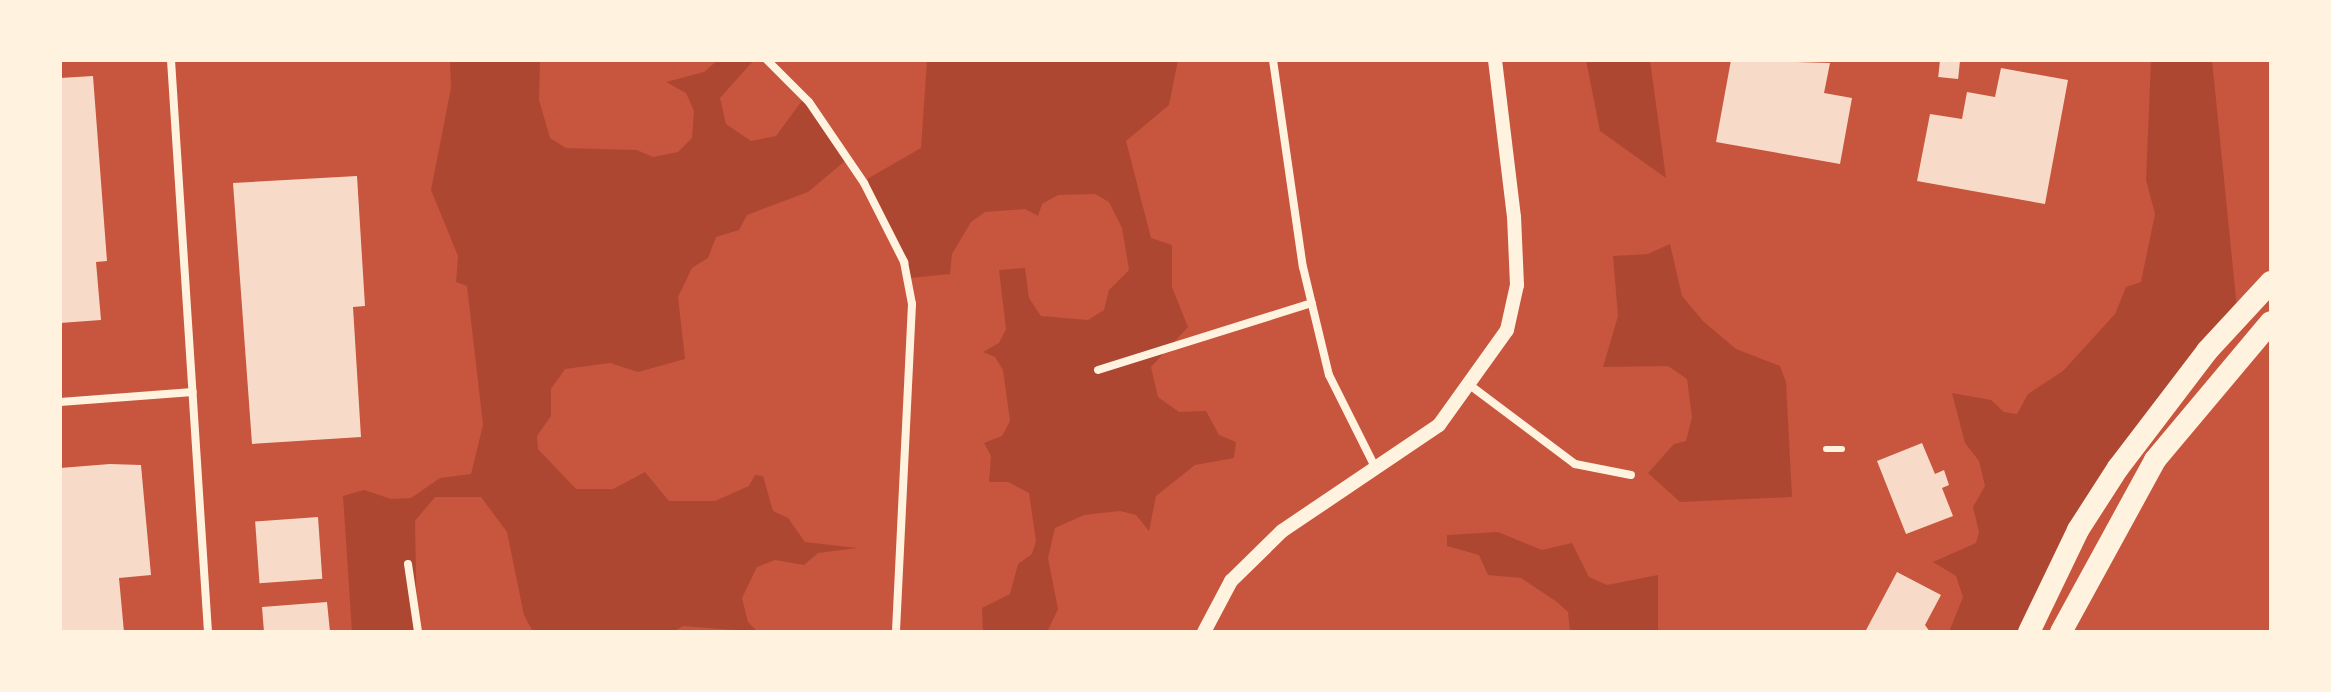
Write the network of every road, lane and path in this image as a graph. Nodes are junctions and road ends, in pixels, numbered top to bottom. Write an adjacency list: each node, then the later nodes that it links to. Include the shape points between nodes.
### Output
1 (171, 60): 10 (street)
2 (767, 60): 19 (street, via 817,114 864,183 904,262 912,304)
3 (1273, 60): 6 (street)
4 (1495, 60): 9 (street, via 1517,285 1507,330)
5 (2271, 282): 21 (highway, via 2207,351 2118,468 2078,530)
6 (1312, 303): 8 (street); 14 (street, via 1329,375)
7 (2271, 322): 22 (highway, via 2155,460)
8 (1098, 370)
9 (1471, 386): 14 (street, via 1439,425); 15 (street, via 1575,464)
10 (193, 392): 11 (street); 17 (street)
11 (60, 402)
12 (1826, 449): 13 (lane)
13 (1842, 449)
14 (1375, 467): 20 (street, via 1282,531 1231,581)
15 (1631, 475)
16 (408, 564): 18 (street)
17 (208, 632)
18 (418, 632)
19 (896, 632)
20 (1204, 632)
21 (2029, 632)
22 (2061, 632)

